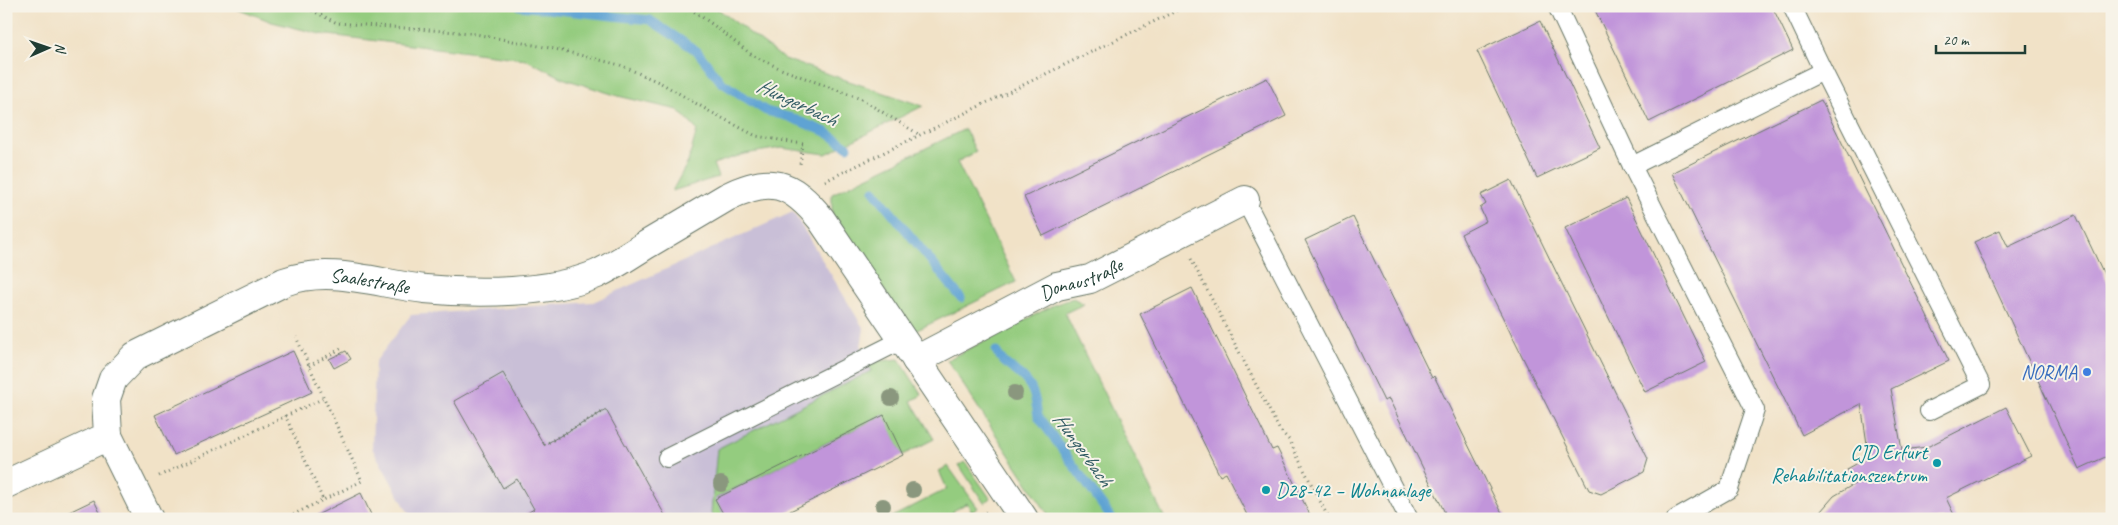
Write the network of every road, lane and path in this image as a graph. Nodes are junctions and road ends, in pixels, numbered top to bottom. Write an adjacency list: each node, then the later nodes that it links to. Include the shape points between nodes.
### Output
1 (303, 6): 9 (path, via 336,24 470,32 620,65 661,82 756,136 803,144)
2 (686, 6): 7 (path, via 752,55 861,99)
3 (1186, 6): 7 (path)
4 (1557, 6): 8 (lane)
5 (1792, 6): 6 (lane)
6 (1823, 71): 8 (lane); 18 (lane, via 1981,385)
7 (920, 135): 9 (path)
8 (1632, 166): 33 (lane, via 1755,410 1729,490)
9 (797, 195): 14 (street, via 821,219); 20 (street, Saalestraße, via 774,184 746,188 604,270 578,281 537,289 427,289 320,274 297,278 135,356 114,379 106,399)
10 (1245, 200): 11 (street, Donaustraße); 32 (lane)
11 (1178, 234): 14 (street, Donaustraße, via 1090,279 1056,286); 31 (path, via 1279,428 1290,440)
12 (296, 337): 15 (path)
13 (344, 347): 15 (path)
14 (909, 350): 22 (lane); 30 (street)
15 (309, 366): 16 (path)
16 (324, 398): 19 (path); 25 (path, via 362,481)
17 (606, 410): 21 (path)
18 (1929, 411)
19 (285, 415): 24 (path); 25 (path)
20 (108, 436): 23 (street); 24 (street)
21 (544, 445)
22 (668, 458)
23 (6, 484)
24 (134, 488): 27 (street)
25 (323, 500): 28 (path)
26 (986, 512): 29 (path)
27 (149, 519)
28 (284, 519)
29 (972, 519)
30 (1024, 519)
31 (1329, 519)
32 (1409, 519)
33 (1676, 519)

